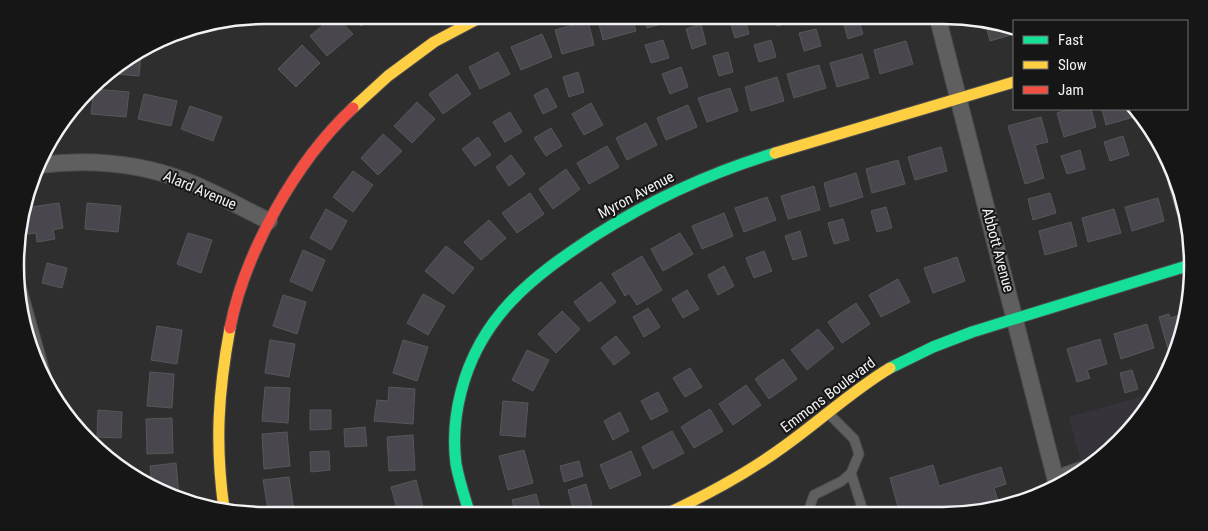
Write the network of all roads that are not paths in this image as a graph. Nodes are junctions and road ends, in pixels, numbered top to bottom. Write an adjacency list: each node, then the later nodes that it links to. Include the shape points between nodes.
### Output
1 (467, 24): 6 (street, via 438,39 366,94 308,158)
2 (939, 24): 4 (street, Abbott Avenue)
3 (1013, 82): 4 (street, Myron Avenue)
4 (958, 98): 9 (street, Abbott Avenue); 15 (street, Myron Avenue, via 761,157 690,183 619,220 534,279 491,325 473,356 461,389 454,446 456,468)
5 (47, 164): 6 (street, Alard Avenue, via 94,162 152,171 201,187)
6 (269, 220): 14 (street, via 237,301 222,369 218,421)
7 (1184, 267): 9 (street, Emmons Boulevard)
8 (27, 309): 10 (lane)
9 (1016, 317): 11 (street, Emmons Boulevard, via 921,351 865,383); 13 (street, Abbott Avenue)
10 (37, 343)
11 (827, 412): 12 (lane, via 857,446 859,454); 16 (street, Emmons Boulevard, via 766,459)
12 (851, 473): 17 (lane, via 814,495); 18 (lane)
13 (1056, 479)
14 (223, 504)
15 (468, 507)
16 (679, 507)
17 (809, 507)
18 (862, 507)

